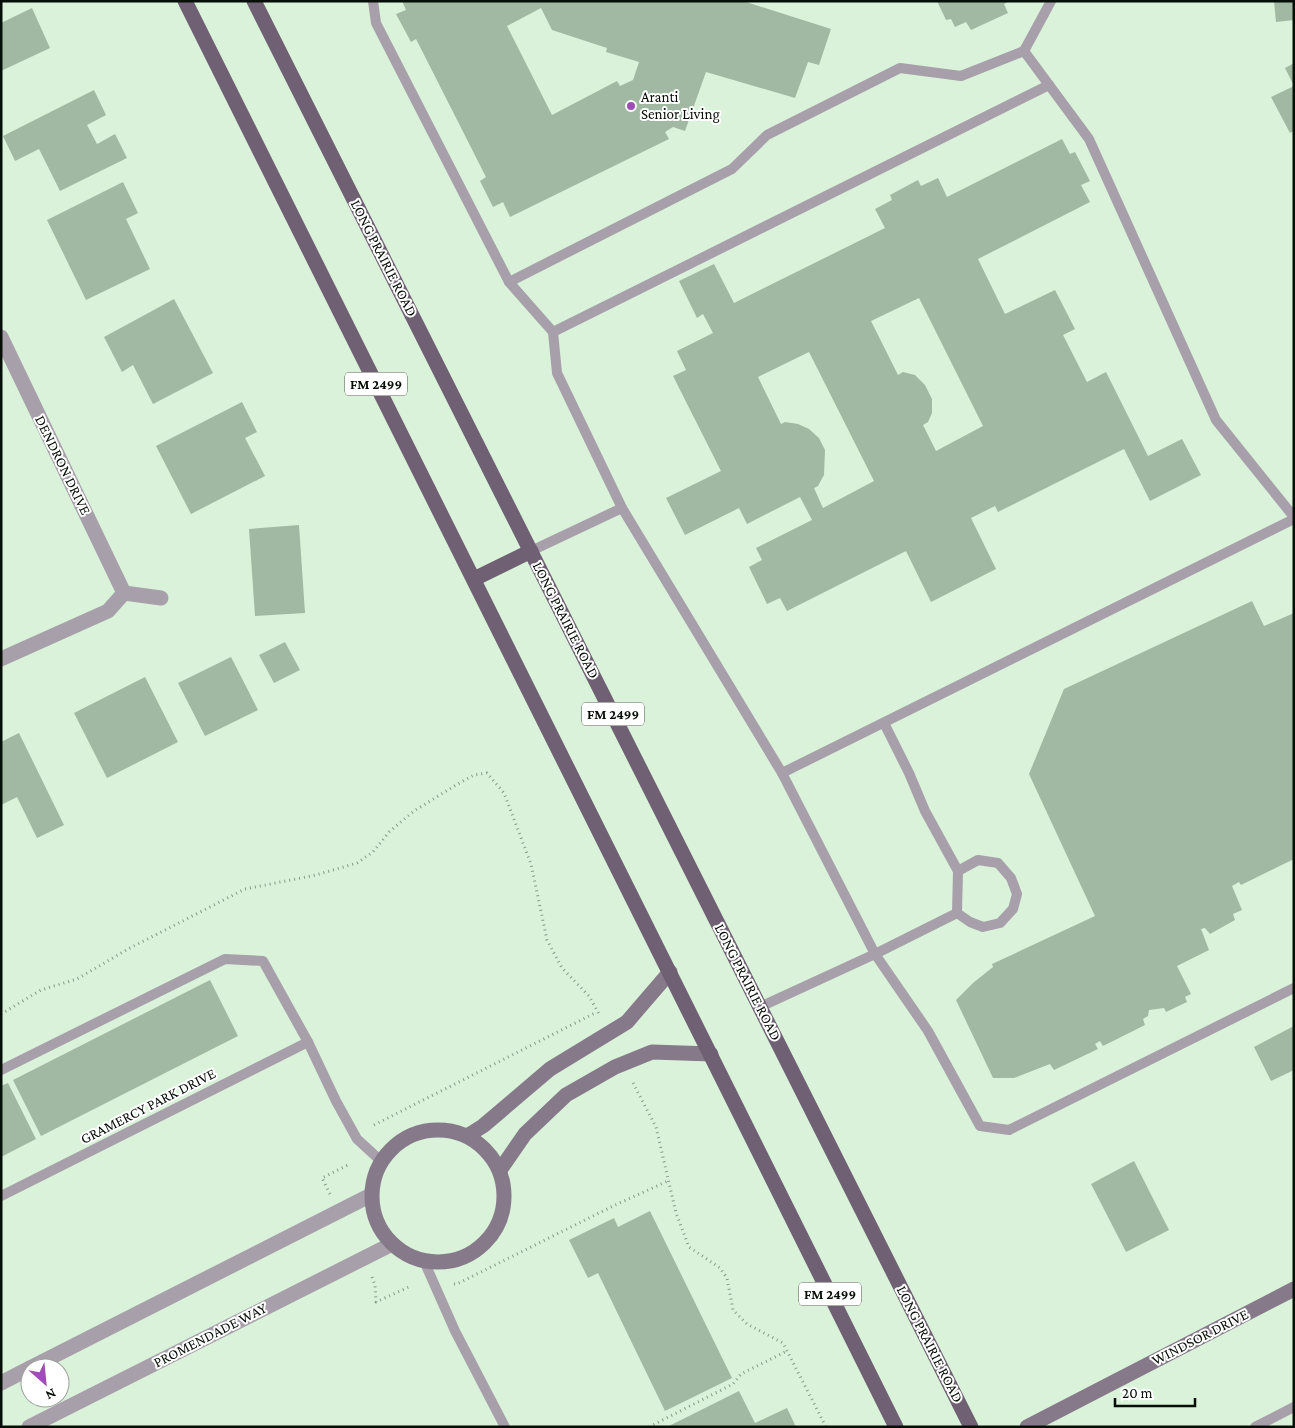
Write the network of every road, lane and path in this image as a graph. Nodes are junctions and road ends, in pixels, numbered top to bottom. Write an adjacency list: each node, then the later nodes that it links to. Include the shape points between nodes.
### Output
1 (254, 1): 12 (main road, LONG PRAIRIE ROAD / FM 2499)
2 (373, 1): 7 (lane, via 376,23)
3 (1051, 1): 5 (lane)
4 (190, 3): 13 (main road, FM 2499)
5 (1024, 51): 6 (lane); 7 (lane, via 961,76 900,68 767,135 732,168)
6 (1049, 85): 8 (lane); 11 (lane, via 1089,139 1216,420)
7 (509, 282): 8 (lane)
8 (553, 332): 10 (lane, via 557,373)
9 (1, 338): 14 (street, DENDRON DRIVE)
10 (622, 508): 12 (lane); 18 (lane)
11 (1294, 518): 17 (lane)
12 (531, 551): 13 (main road); 24 (main road, LONG PRAIRIE ROAD / FM 2499)
13 (474, 579): 22 (main road, FM 2499)
14 (124, 593): 15 (street); 16 (street, via 108,611)
15 (161, 598)
16 (1, 660)
17 (884, 723): 18 (lane); 19 (lane, via 925,811)
18 (782, 774): 21 (lane)
19 (958, 870): 20 (lane); 20 (lane, via 978,860 998,863 1011,878 1018,894 1013,909 1000,923 983,927)
20 (957, 913): 21 (lane)
21 (875, 954): 23 (lane, via 928,1031 980,1126 1009,1130); 24 (lane)
22 (670, 972): 29 (main road, FM 2499); 33 (street, via 627,1022 550,1069)
23 (1294, 988)
24 (760, 1008): 57 (main road, LONG PRAIRIE ROAD / FM 2499)
25 (597, 1012): 26 (path, via 589,996 562,968 547,940 530,864 504,793 487,773 474,775 414,812 389,832 373,852 356,863 316,875 245,889 77,979 41,990); 27 (path); 32 (path)
26 (1, 1014)
27 (601, 1018)
28 (308, 1042): 30 (lane, via 263,961 225,960); 34 (lane, via 357,1139); 39 (lane, GRAMERCY PARK DRIVE)
29 (711, 1054): 36 (street, via 652,1052 615,1067 566,1095 525,1134); 56 (main road, FM 2499)
30 (1, 1070)
31 (630, 1076): 37 (path, via 656,1126)
32 (374, 1125)
33 (467, 1136): 34 (street, via 448,1130 410,1135); 36 (street, via 481,1144)
34 (381, 1161): 38 (street)
35 (350, 1164): 40 (path, via 322,1178)
36 (500, 1170): 42 (street, via 504,1206 499,1223 489,1238 476,1250 459,1258 442,1262)
37 (669, 1181): 44 (path); 47 (path, via 676,1213 690,1247 720,1268 727,1278 733,1310 747,1324 783,1344)
38 (371, 1195): 41 (street, via 377,1222); 48 (street)
39 (1, 1196)
40 (331, 1196)
41 (392, 1244): 42 (street); 52 (street, PROMENDADE WAY)
42 (424, 1261): 53 (lane, via 455,1331)
43 (371, 1274): 45 (path, via 376,1302)
44 (453, 1284)
45 (411, 1286)
46 (1294, 1289): 58 (street, WINDSOR DRIVE)
47 (787, 1351): 54 (path, via 741,1374 733,1384); 55 (path)
48 (50, 1358)
49 (20, 1373): 50 (street)
50 (1, 1383)
51 (1294, 1407): 59 (lane)
52 (29, 1427)
53 (505, 1427)
54 (649, 1427)
55 (826, 1427)
56 (896, 1427)
57 (971, 1427)
58 (1027, 1427)
59 (1255, 1427)

